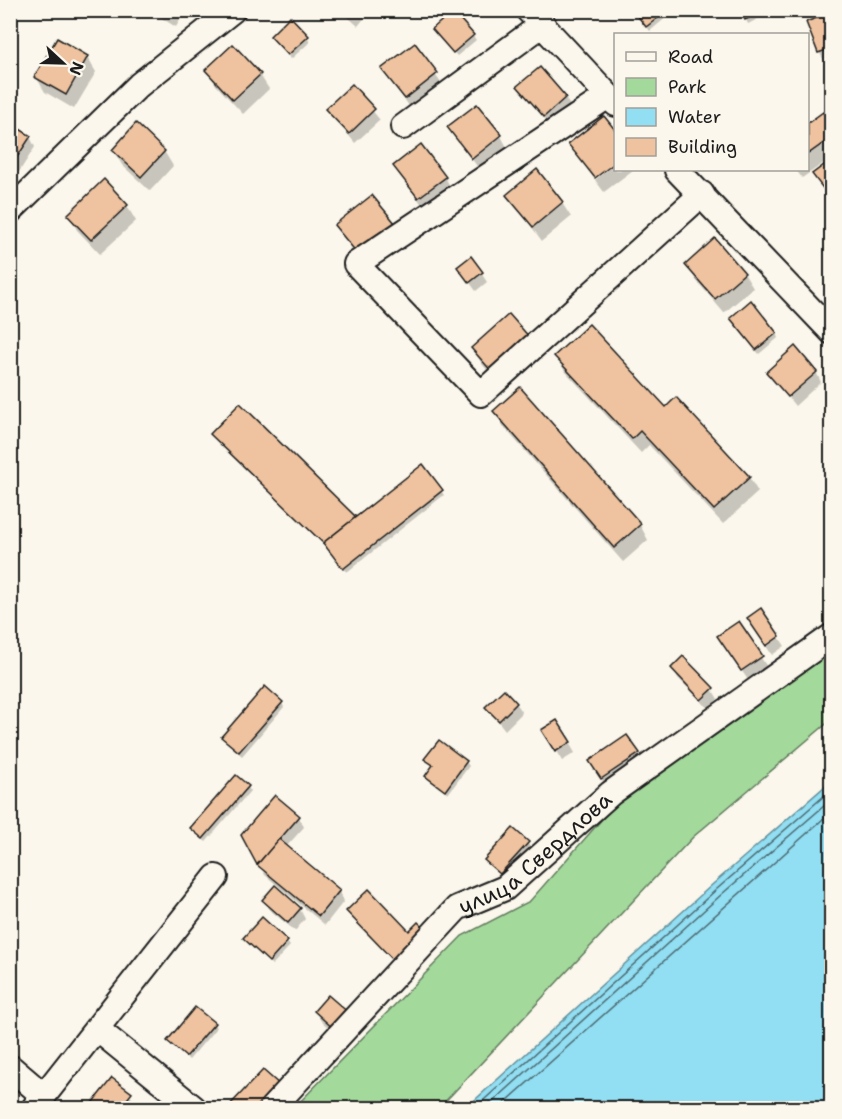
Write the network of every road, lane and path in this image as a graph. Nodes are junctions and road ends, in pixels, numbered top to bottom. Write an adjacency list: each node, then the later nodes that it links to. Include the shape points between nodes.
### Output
1 (233, 10): 7 (street, via 140,84)
2 (536, 17): 3 (street); 4 (street)
3 (612, 100): 6 (street, via 356,264 481,394)
4 (403, 127)
5 (678, 171): 6 (street)
6 (702, 194): 8 (street)
7 (10, 211)
8 (831, 332)
9 (831, 636): 15 (street, улица Свердлова, via 611,793 505,888 457,908)
10 (216, 877): 11 (street)
11 (97, 1029): 13 (street); 14 (street)
12 (10, 1067): 13 (street)
13 (39, 1102)
14 (194, 1108)
15 (272, 1108)

